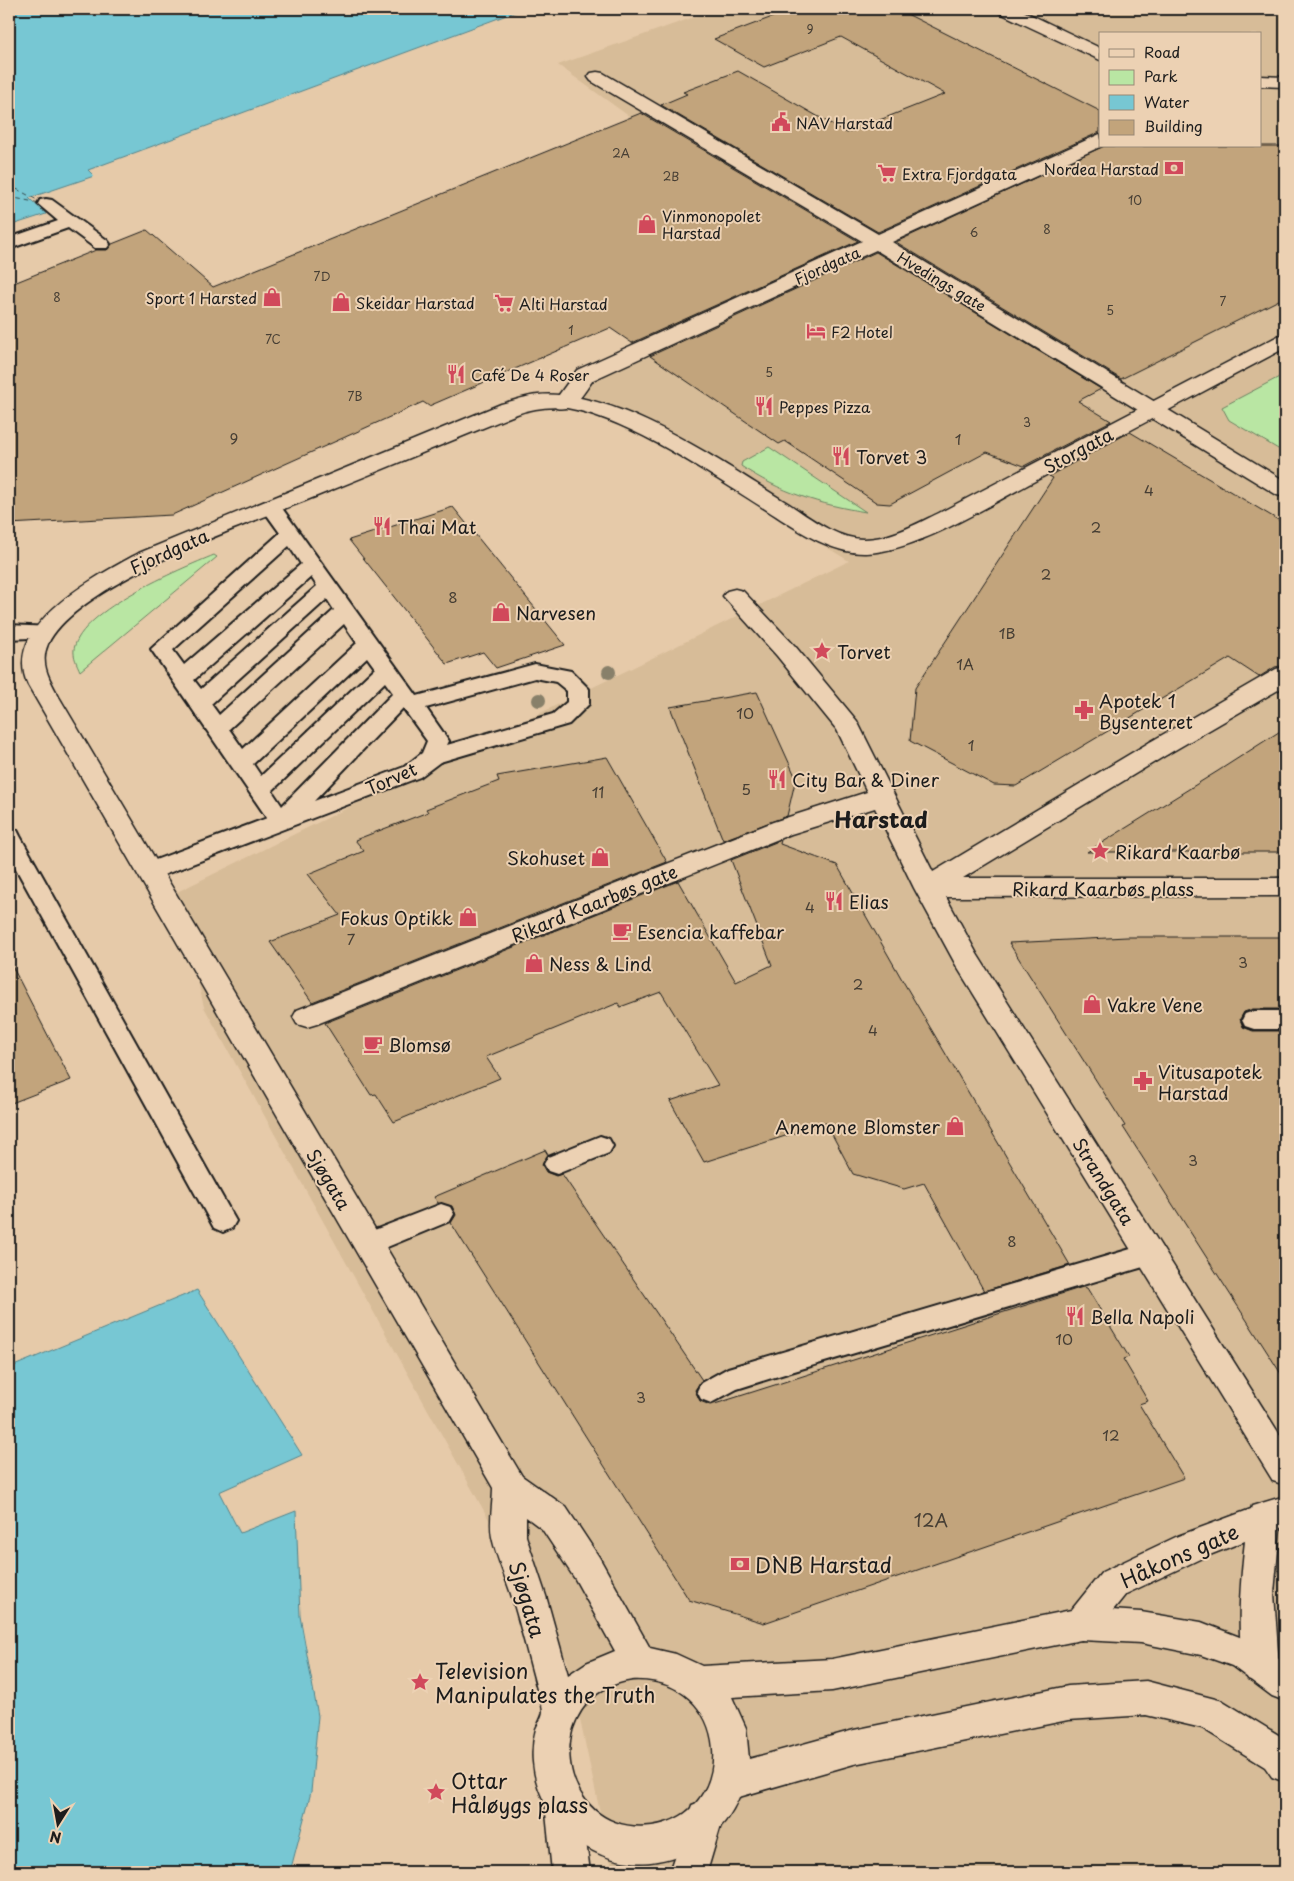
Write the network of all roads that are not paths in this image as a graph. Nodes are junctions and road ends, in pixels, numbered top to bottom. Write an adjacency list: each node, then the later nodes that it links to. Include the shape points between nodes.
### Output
1 (1006, 9): 2 (main road)
2 (1099, 55)
3 (596, 77): 9 (main road, Hvedings gate)
4 (1262, 81): 5 (main road)
5 (1285, 82)
6 (1099, 140): 9 (main road, Fjordgata)
7 (46, 204): 8 (lane)
8 (70, 222): 10 (lane); 11 (lane)
9 (877, 242): 13 (main road, Fjordgata, via 585,375); 14 (main road, Hvedings gate)
10 (9, 244)
11 (101, 244)
12 (1285, 340): 14 (main road, Storgata)
13 (564, 402): 16 (main road, Fjordgata, via 539,400 509,409); 18 (main road, Fjordgata, via 589,407 628,422 700,460 798,521 835,539)
14 (1153, 409): 15 (main road, Hvedings gate); 18 (main road, Storgata, via 947,518 912,533)
15 (1285, 490)
16 (272, 508): 17 (lane, Torvet); 24 (main road, Fjordgata, via 147,558 110,578 75,601)
17 (291, 534): 19 (lane, Torvet); 28 (lane, via 162,649)
18 (864, 546)
19 (312, 565): 20 (lane, Torvet); 28 (lane)
20 (328, 587): 22 (lane, Torvet); 30 (lane)
21 (735, 596): 35 (main road, via 786,651 848,727)
22 (346, 612): 25 (lane, Torvet); 31 (lane)
23 (9, 632): 24 (lane)
24 (43, 632): 38 (main road, Fjordgata, via 32,662 38,681)
25 (369, 644): 26 (lane, Torvet); 33 (lane)
26 (386, 669): 29 (lane, Torvet); 34 (lane)
27 (1285, 675): 40 (main road)
28 (183, 678): 30 (lane)
29 (408, 700): 32 (lane, Torvet, via 438,741); 32 (lane, via 535,672 563,676 578,689 578,704 561,719); 36 (lane)
30 (200, 702): 31 (lane)
31 (217, 728): 33 (lane)
32 (432, 758): 36 (lane, Torvet, via 412,772)
33 (241, 763): 34 (lane)
34 (260, 790): 36 (lane)
35 (883, 796): 40 (main road); 41 (main road, Rikard Kaarbøs gate, via 782,828)
36 (281, 822): 38 (lane, Torvet)
37 (9, 836): 47 (lane)
38 (150, 871): 48 (main road, Sjøgata)
39 (1282, 887): 40 (main road, Rikard Kaarbøs plass)
40 (927, 888): 49 (main road, Strandgata, via 967,960)
41 (307, 1017)
42 (1254, 1020): 43 (lane)
43 (1285, 1020)
44 (600, 1146): 45 (lane)
45 (557, 1164)
46 (441, 1214): 48 (lane)
47 (223, 1221)
48 (368, 1244): 52 (main road, Sjøgata)
49 (1151, 1254): 50 (lane, via 790,1360 728,1380); 51 (main road, Strandgata)
50 (711, 1392)
51 (1285, 1472)
52 (510, 1486): 55 (main road, Sjøgata, via 554,1518 587,1568); 58 (main road, Sjøgata, via 509,1536)
53 (1275, 1514): 54 (main road, Håkons gate, via 1190,1547 1114,1584); 56 (main road, Håkons gate, via 1256,1593)
54 (1081, 1624): 56 (main road, via 1116,1624 1196,1637 1240,1652); 57 (main road, via 832,1674)
55 (641, 1665): 57 (main road, via 671,1669); 58 (main road, via 617,1668 595,1676)
56 (1273, 1676)
57 (697, 1683): 60 (main road, via 714,1698 729,1724 735,1760)
58 (560, 1710): 61 (main road, via 550,1732 548,1756 552,1781)
59 (1285, 1765): 60 (main road, via 1278,1755 1210,1712 1146,1698 1068,1702 854,1747)
60 (730, 1782): 62 (main road, via 720,1802)
61 (564, 1803): 62 (main road, via 586,1825 615,1839 646,1843 678,1836); 63 (main road)
62 (705, 1818): 64 (main road)
63 (570, 1872)
64 (688, 1872)

